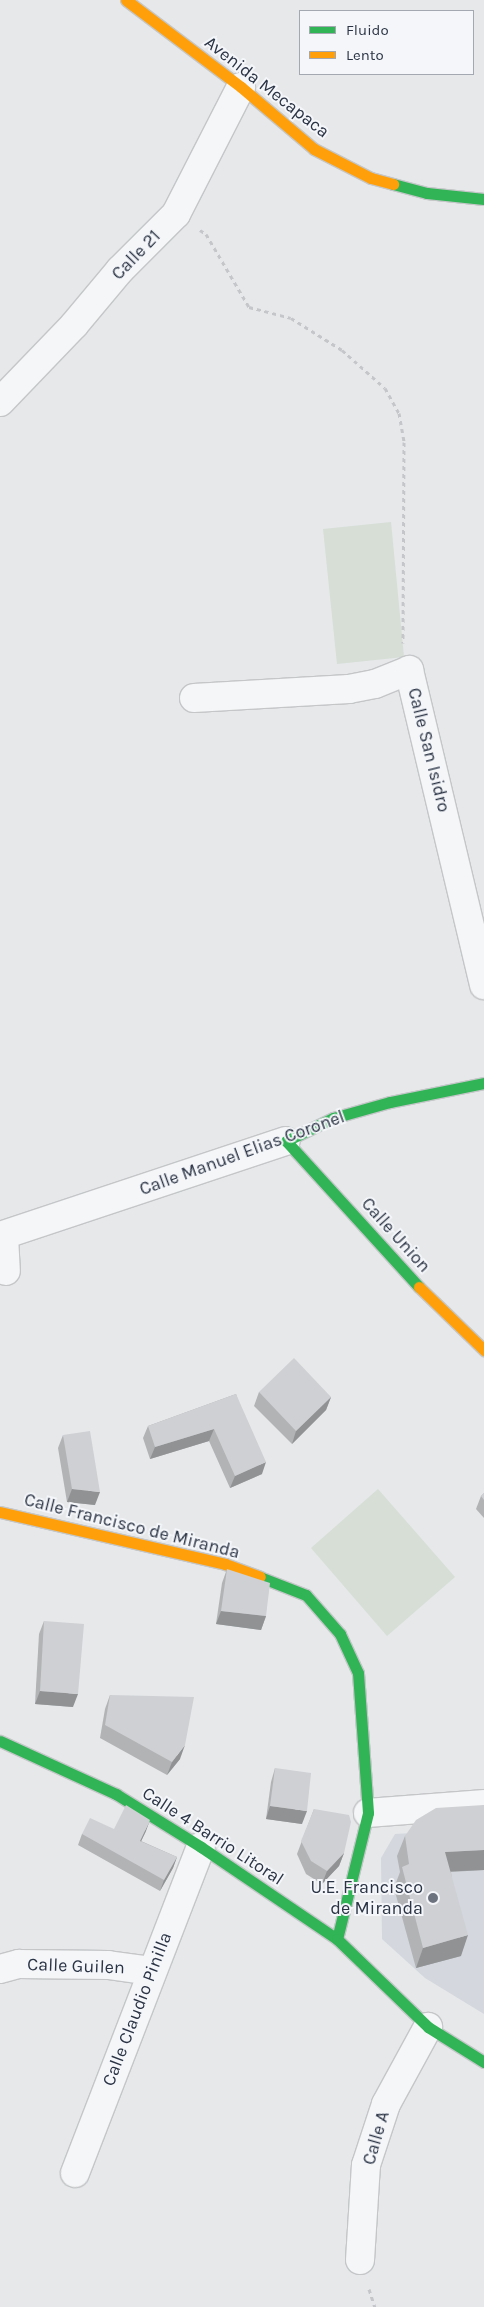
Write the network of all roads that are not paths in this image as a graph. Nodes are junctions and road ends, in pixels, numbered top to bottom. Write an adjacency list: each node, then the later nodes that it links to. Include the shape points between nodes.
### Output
1 (126, 0): 2 (street, Avenida Mecapaca)
2 (241, 87): 3 (street, Avenida Mecapaca, via 314,149 371,178 427,192); 4 (street, Calle 21, via 176,214 120,270 74,325)
3 (484, 199)
4 (0, 402)
5 (194, 698): 6 (street, Calle San Isidro, via 349,689 375,684 409,670)
6 (484, 985)
7 (484, 1083): 8 (street, Calle Manuel Elias Coronel, via 390,1102 341,1116)
8 (286, 1141): 9 (street, Calle Manuel Elias Coronel); 11 (street, Calle Union, via 433,1302)
9 (2, 1236): 10 (street)
10 (6, 1270)
11 (484, 1350)
12 (0, 1512): 15 (street, Calle Francisco de Miranda, via 225,1564 306,1595 340,1634 358,1673)
13 (0, 1741): 16 (street, Calle 4 Barrio Litoral, via 116,1794)
14 (484, 1804): 15 (street)
15 (368, 1813): 17 (street, Calle Francisco de Miranda)
16 (201, 1847): 17 (street, Calle 4 Barrio Litoral); 19 (street, Calle Claudio Pinilla)
17 (336, 1939): 20 (street, Calle 4 Barrio Litoral)
18 (0, 1969): 19 (street, Calle Guilen, via 19,1964 108,1964)
19 (152, 1971): 22 (street, Calle Claudio Pinilla)
20 (428, 2028): 21 (street, Calle 4 Barrio Litoral); 23 (street, Calle A, via 386,2104 366,2165)
21 (484, 2062)
22 (75, 2173)
23 (360, 2260)

